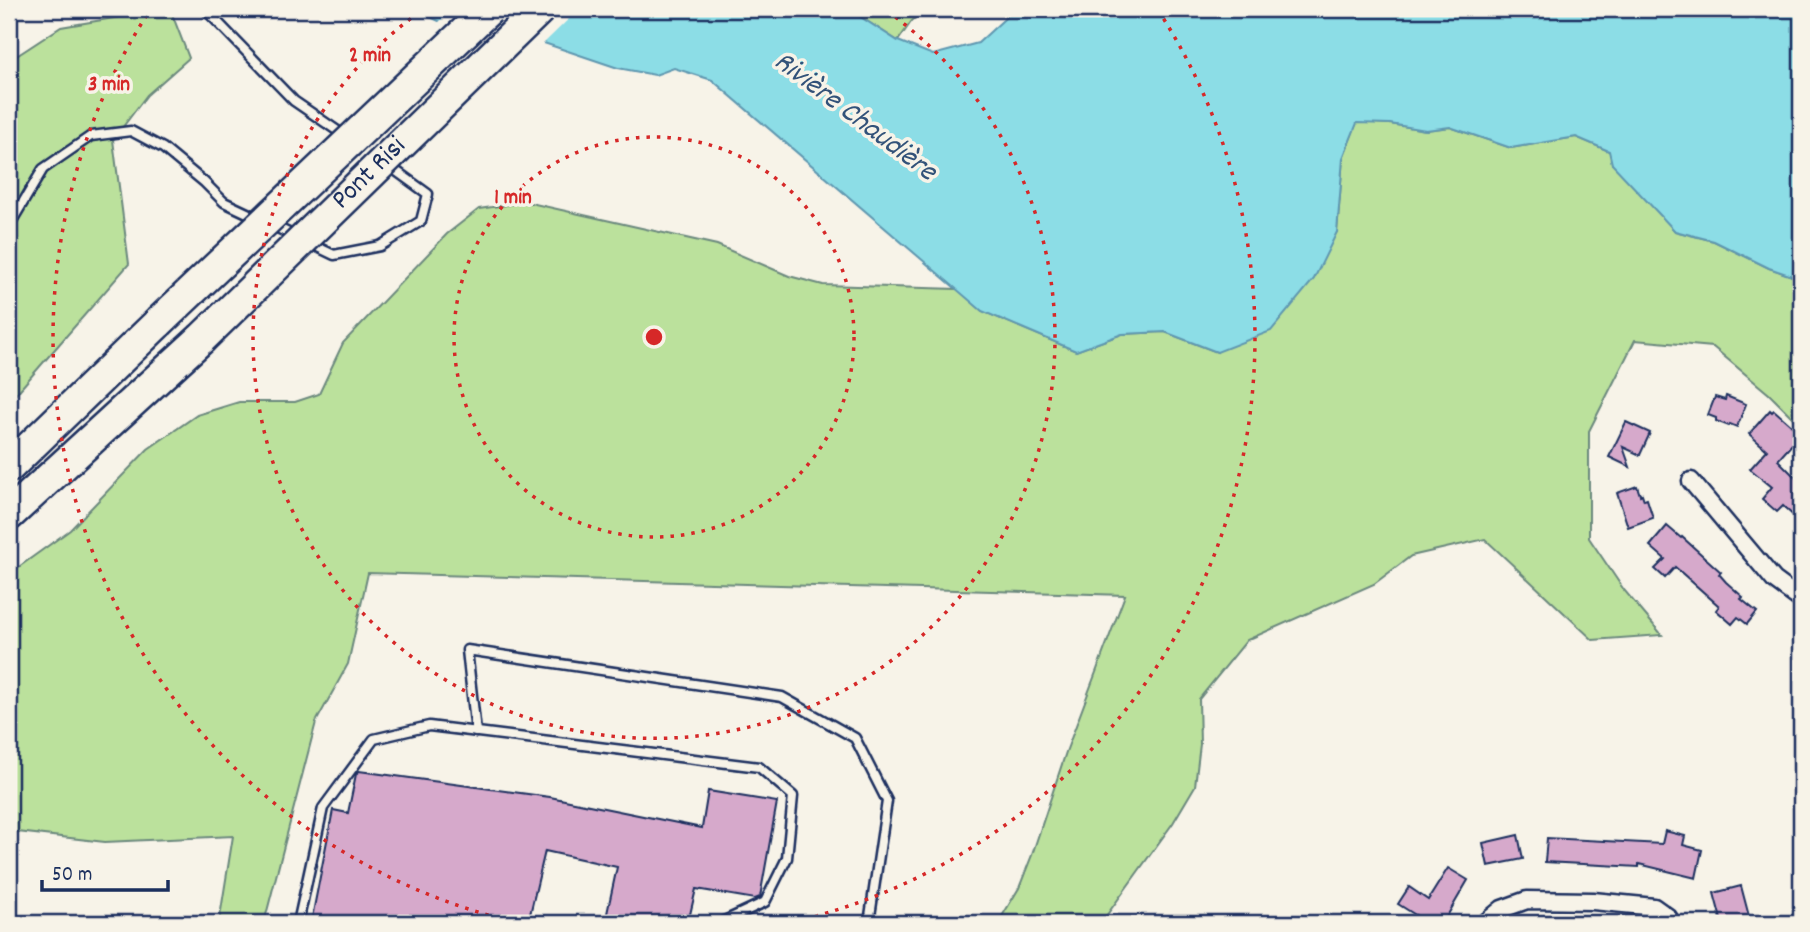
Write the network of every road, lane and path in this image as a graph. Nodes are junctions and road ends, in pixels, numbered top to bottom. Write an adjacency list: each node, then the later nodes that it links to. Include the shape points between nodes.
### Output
1 (205, 9): 4 (lane, via 294,101)
2 (489, 9): 7 (highway, Pont Risi, bridge)
3 (540, 9): 9 (highway, Pont Risi, bridge, via 201,339)
4 (358, 144)
5 (379, 159): 6 (lane, via 428,194 421,221 380,246 334,255 224,202 163,148 131,131 91,136 43,169)
6 (9, 226)
7 (9, 467)
8 (1691, 481): 10 (street, via 1774,580)
9 (9, 515)
10 (1801, 600)
11 (476, 732): 12 (lane, via 429,726 374,739 323,808); 13 (lane, via 759,767 793,796 787,858 765,902); 14 (lane, via 467,650 782,697 855,738 887,801)
12 (298, 923)
13 (720, 923)
14 (869, 923)
15 (1485, 923): 16 (street, via 1502,909 1527,901 1654,907)
16 (1671, 923)

